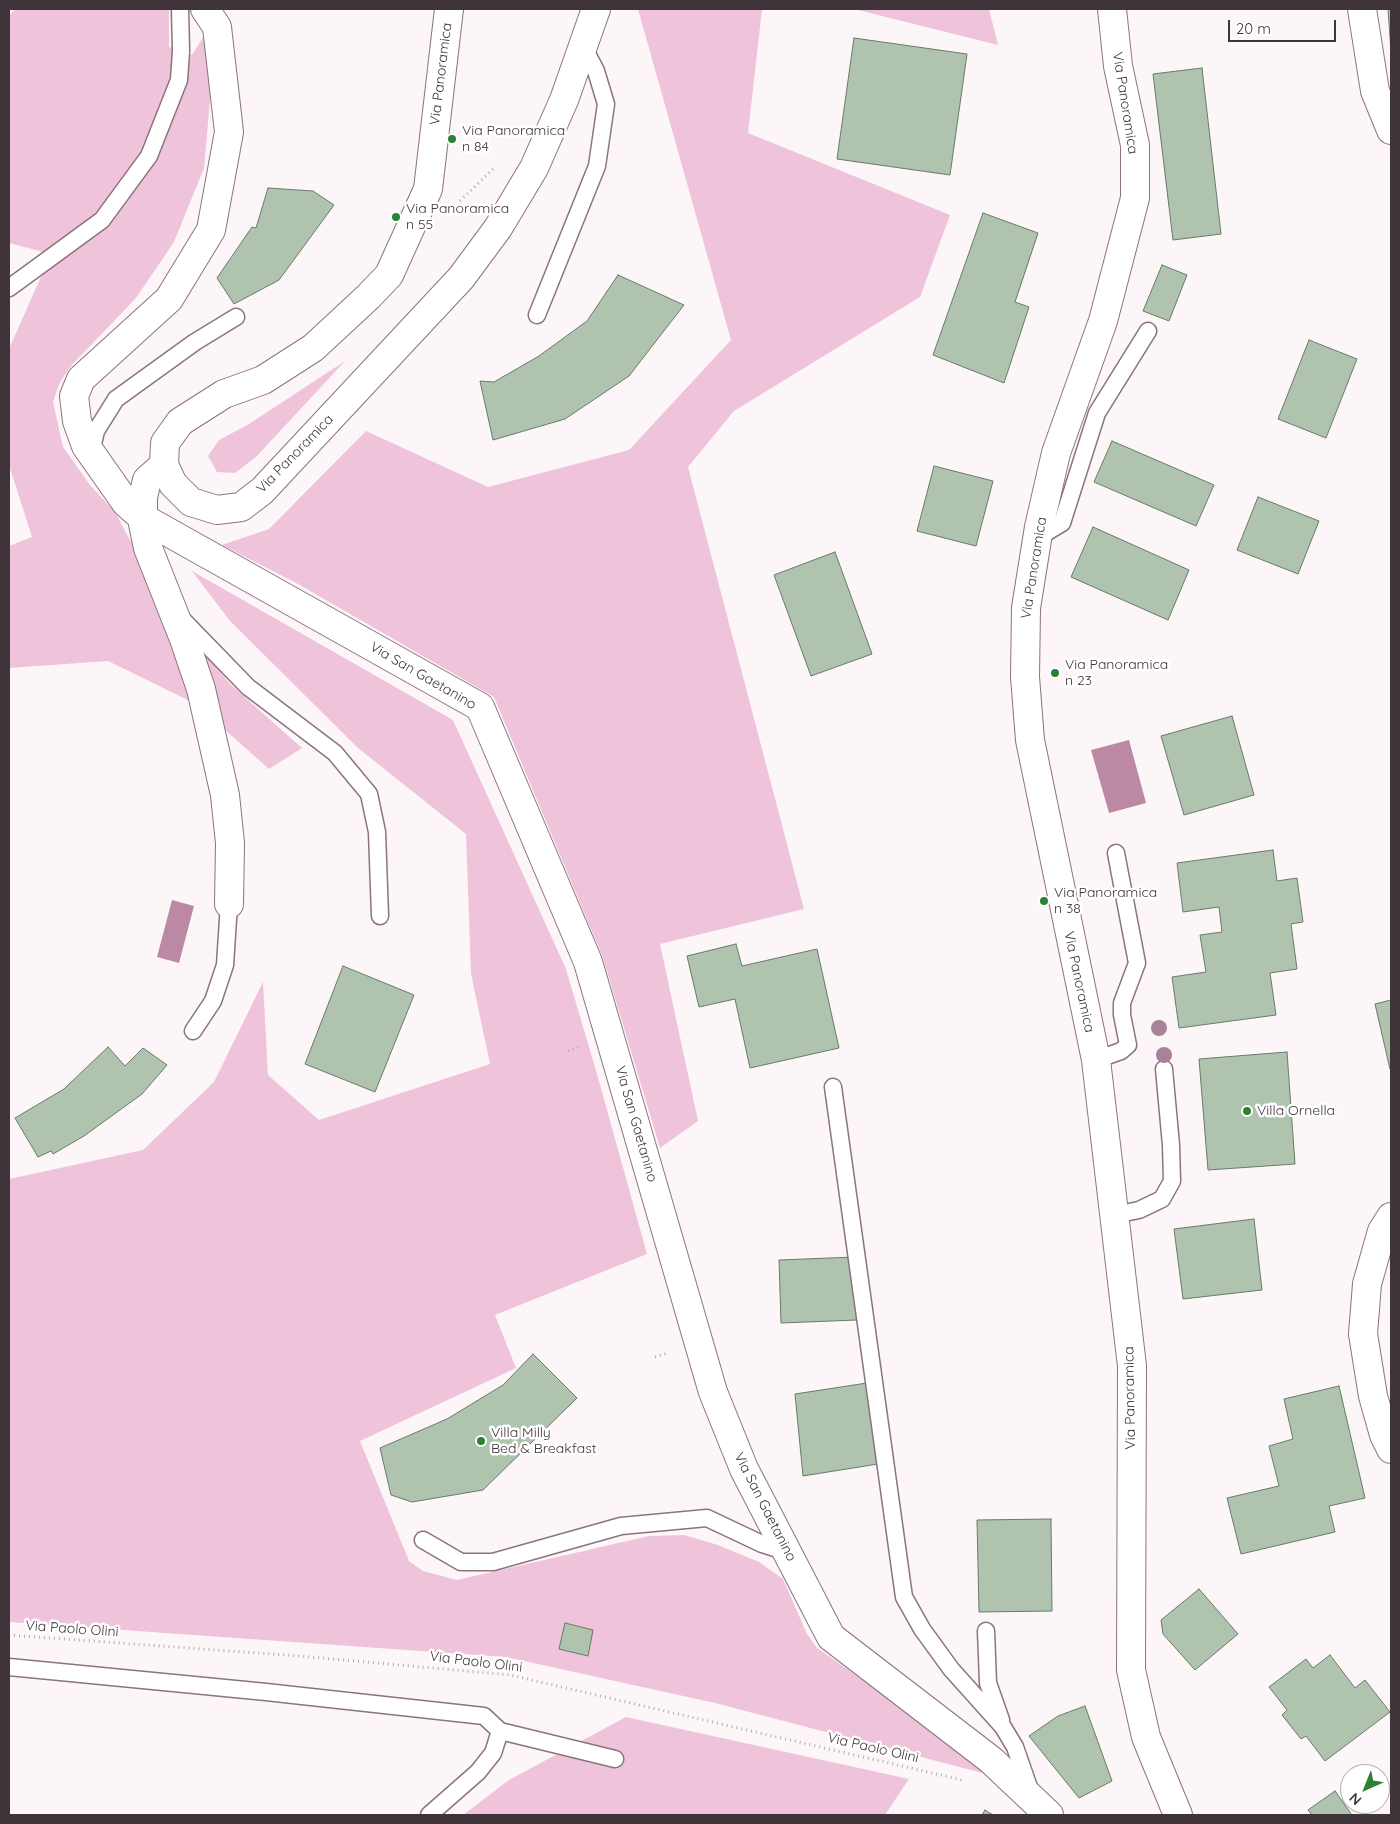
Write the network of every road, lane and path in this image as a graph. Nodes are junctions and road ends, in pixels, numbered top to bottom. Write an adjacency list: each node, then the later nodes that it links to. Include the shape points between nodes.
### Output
1 (180, 9): 9 (lane, via 179,80 149,156 102,220)
2 (205, 9): 13 (street, Via San Gaetanino, via 217,27 229,132 211,230 169,299 81,379 74,396 77,421)
3 (449, 9): 14 (street, Via Panoramica, via 428,189 389,275 314,348 263,380 224,394 180,422 166,443)
4 (596, 9): 7 (street, Via Panoramica)
5 (1112, 9): 16 (street, Via Panoramica, via 1118,66 1135,145 1135,198 1104,321 1056,453)
6 (1362, 9): 8 (street, via 1375,91)
7 (583, 46): 10 (lane, via 596,71 606,104 597,166); 14 (street, Via Panoramica, via 534,168 498,228 460,278 262,490 241,507 217,510 192,502 173,484)
8 (1391, 130)
9 (9, 288)
10 (537, 315)
11 (236, 317): 13 (lane, via 116,399 96,432)
12 (1148, 331): 16 (lane, via 1097,413 1062,523)
13 (90, 453): 15 (street, Via San Gaetanino, via 126,503)
14 (164, 465): 15 (street, via 148,480 143,497)
15 (143, 518): 17 (street, via 148,548); 29 (street, Via San Gaetanino, via 480,707 588,962 713,1392 744,1470)
16 (1037, 538): 22 (street, Via Panoramica, via 1026,608 1025,677 1030,740)
17 (173, 611): 19 (street, via 201,689 225,795 230,843); 20 (lane, via 248,687 336,753 369,794 377,832)
18 (1116, 853): 22 (lane, via 1137,963 1122,1003 1128,1045)
19 (229, 904): 21 (lane, via 225,966 213,1001)
20 (380, 916)
21 (193, 1031)
22 (1096, 1060): 25 (street, Via Panoramica)
23 (1164, 1068): 25 (lane, via 1172,1181 1162,1199 1139,1210)
24 (833, 1087): 33 (lane, via 904,1597 951,1670)
25 (1114, 1215): 41 (street, Via Panoramica, via 1132,1366 1131,1670 1146,1737)
26 (1391, 1217): 27 (street, via 1382,1231 1367,1284 1363,1334 1373,1396)
27 (1391, 1449)
28 (423, 1540): 29 (lane, via 462,1562 492,1562 621,1526 707,1518 762,1544)
29 (788, 1552): 37 (street, Via San Gaetanino, via 831,1637 991,1760)
30 (986, 1631): 33 (lane, via 988,1683)
31 (9, 1635): 38 (path, Via Paolo Olini, via 510,1675)
32 (9, 1667): 34 (lane, via 484,1716)
33 (1003, 1727): 39 (lane)
34 (500, 1731): 36 (lane); 40 (lane, via 493,1753 478,1772)
35 (961, 1755): 37 (lane)
36 (615, 1759)
37 (1012, 1781): 39 (street, Via San Gaetanino)
38 (970, 1782)
39 (1042, 1809)
40 (429, 1815)
41 (1178, 1815)

